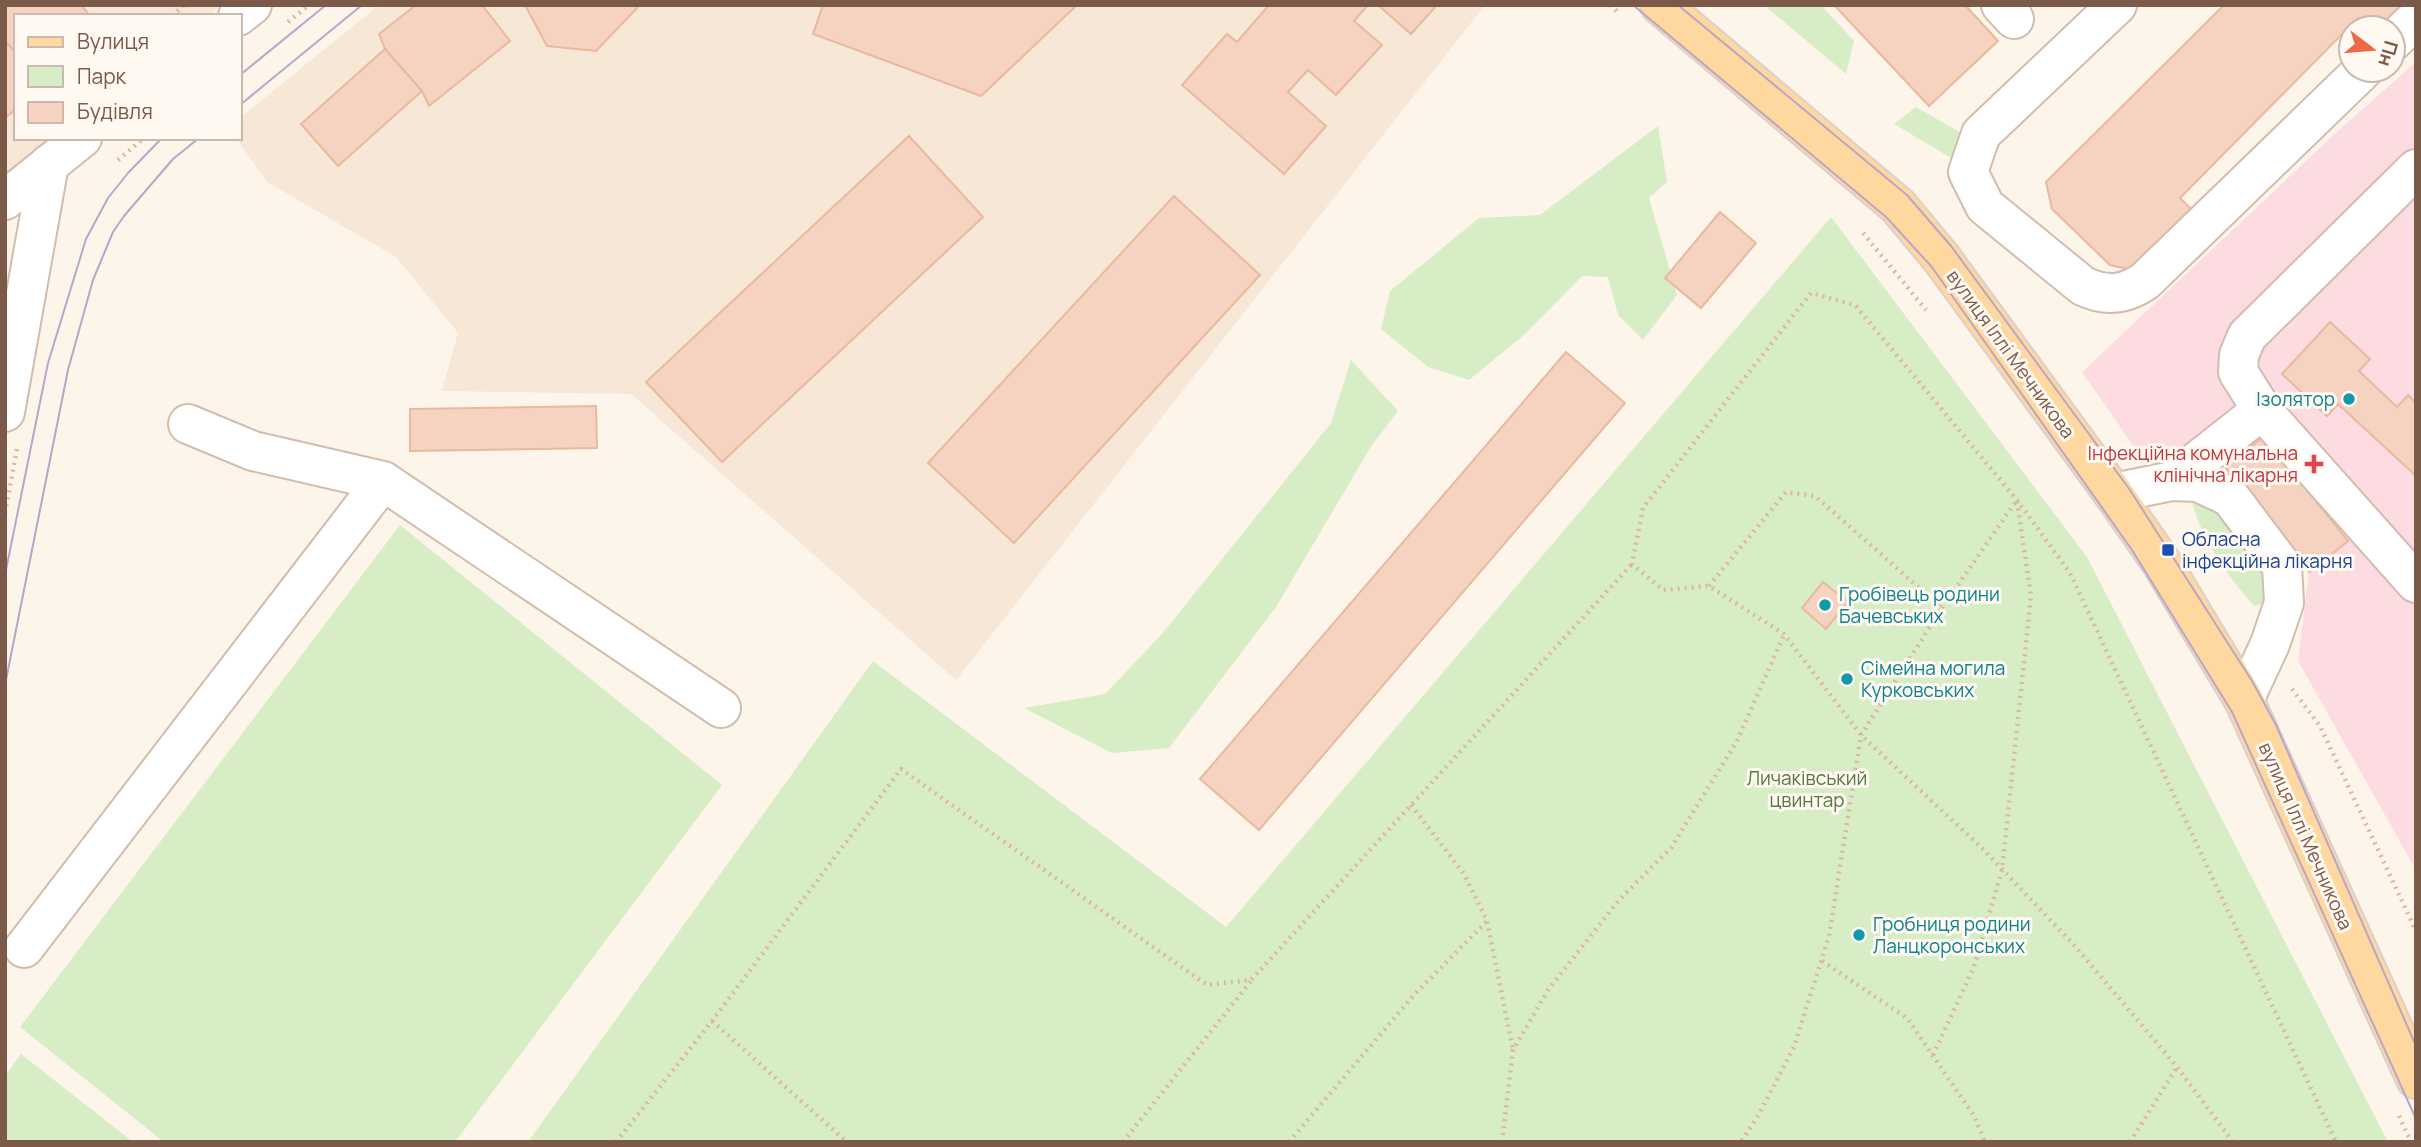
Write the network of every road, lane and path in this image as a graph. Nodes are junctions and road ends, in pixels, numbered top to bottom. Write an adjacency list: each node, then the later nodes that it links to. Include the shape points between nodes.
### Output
1 (1610, 5): 4 (path)
2 (1660, 5): 17 (main road, вулиця Іллі Мечникова, via 1898,206)
3 (2117, 5): 5 (street, via 1981,134 1968,172 1985,206 2095,292 2122,293 2145,281)
4 (1620, 15)
5 (2349, 84)
6 (79, 140): 7 (street)
7 (49, 164): 9 (street); 13 (street)
8 (2416, 169): 12 (street, via 2248,336 2239,355 2238,372)
9 (5, 200)
10 (1860, 229): 11 (path)
11 (1928, 314)
12 (2262, 410): 16 (street); 20 (street)
13 (5, 412)
14 (188, 424): 15 (street, via 253,451)
15 (383, 481): 26 (street); 32 (street)
16 (2172, 481): 17 (street); 24 (street, via 2198,482 2230,497 2282,566 2284,603)
17 (2113, 493): 25 (main road, вулиця Іллі Мечникова, via 2161,562)
18 (2017, 500): 19 (path, via 1855,305 1811,293 1643,508); 22 (path); 29 (path, via 2031,596); 49 (path, via 2070,573)
19 (1632, 564): 21 (path, via 1663,590); 28 (path)
20 (2416, 583)
21 (1709, 586): 22 (path, via 1786,492 1815,496); 23 (path)
22 (1942, 608): 27 (path)
23 (1784, 634): 27 (path); 36 (path, via 1737,741 1671,848 1619,900 1556,979)
24 (2265, 653): 25 (street); 31 (path, via 2320,726)
25 (2244, 700): 39 (main road, вулиця Іллі Мечникова)
26 (721, 708)
27 (1861, 735): 29 (path); 33 (path)
28 (1411, 805): 30 (path, via 1464,874); 34 (path)
29 (2002, 870): 37 (path, via 1975,967); 38 (path, via 2075,946)
30 (1487, 921): 36 (path); 43 (path, via 1413,996)
31 (2416, 931)
32 (24, 948)
33 (1822, 961): 37 (path, via 1907,1018); 45 (path, via 1794,1046)
34 (1251, 980): 35 (path, via 1208,985 901,769); 42 (path)
35 (712, 1021): 40 (path); 41 (path)
36 (1513, 1051): 44 (path)
37 (1933, 1055): 46 (path)
38 (2177, 1067): 47 (path); 48 (path)
39 (2405, 1092): 50 (path)
40 (616, 1142)
41 (847, 1142)
42 (1123, 1142)
43 (1289, 1142)
44 (1502, 1142)
45 (1741, 1142)
46 (1986, 1142)
47 (2130, 1142)
48 (2233, 1142)
49 (2336, 1142)
50 (2411, 1142)

